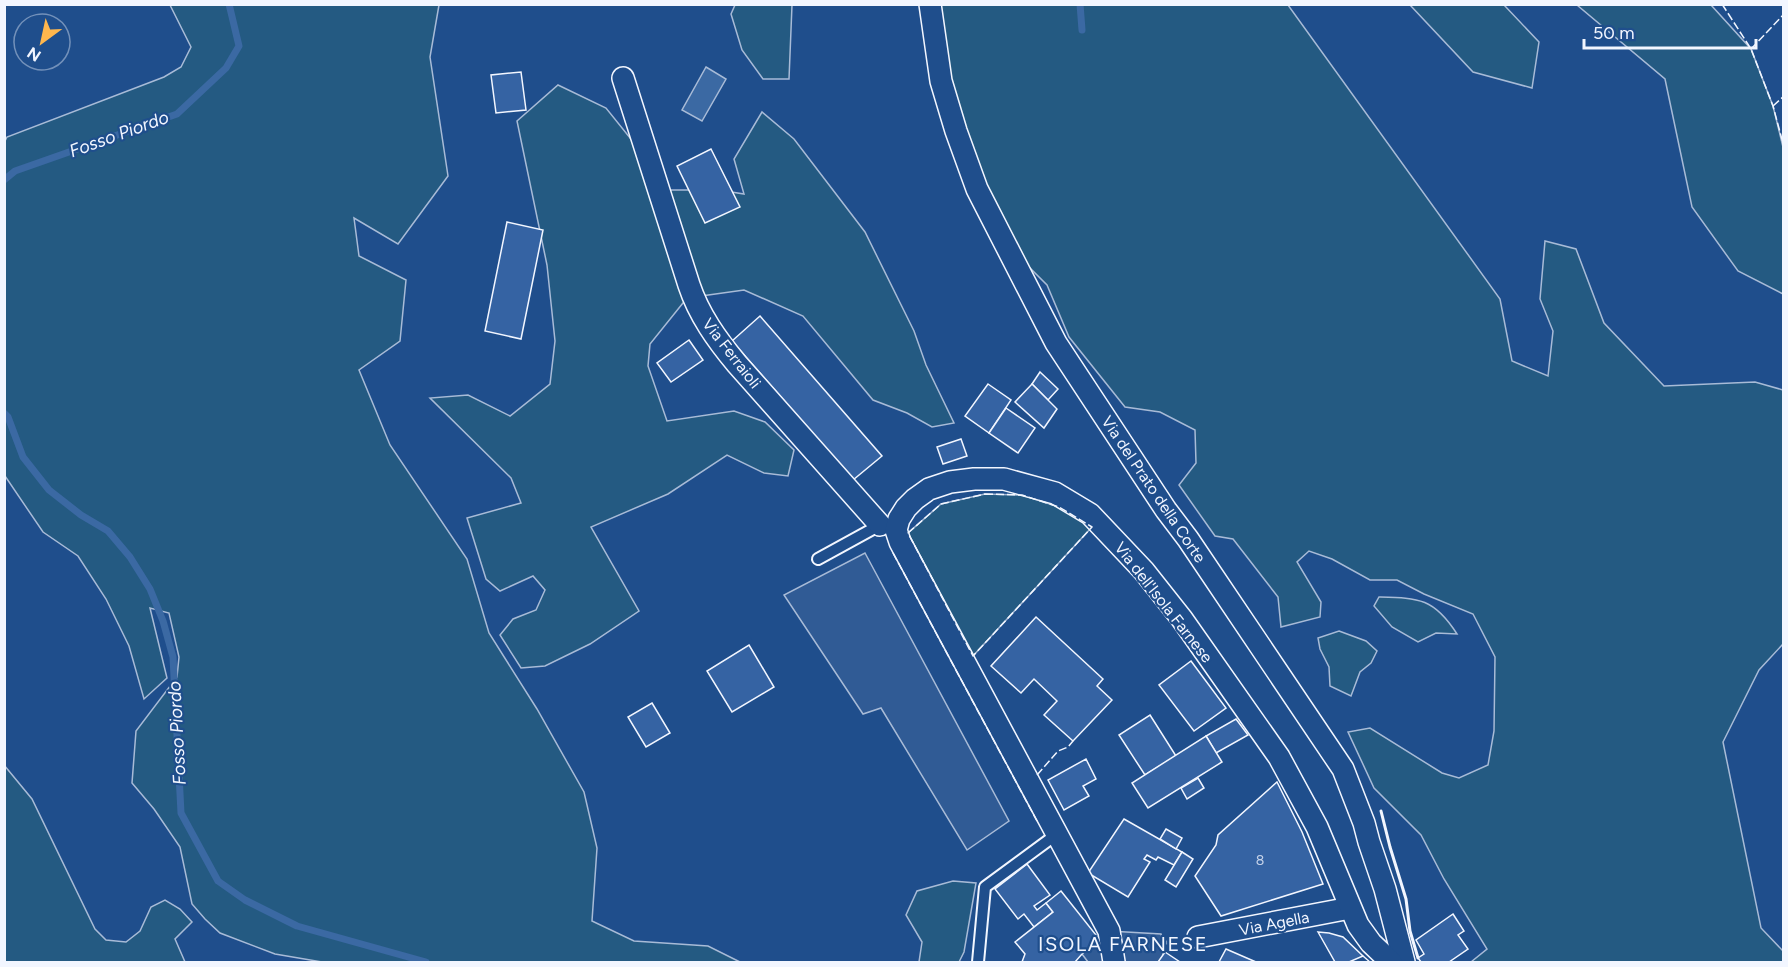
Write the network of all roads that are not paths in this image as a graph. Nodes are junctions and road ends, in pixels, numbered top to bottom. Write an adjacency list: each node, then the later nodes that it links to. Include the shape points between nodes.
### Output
1 (930, 4): 11 (street, Via del Prato della Corte, via 941,81 976,189 1056,343 1343,769 1385,889)
2 (623, 78): 3 (street, Via Ferraioli, via 688,285 701,314 737,364)
3 (888, 528): 4 (lane); 5 (street, via 907,555); 6 (street, Via dell'Isola Farnese, via 915,498 929,489 974,479 1004,479 1055,493 1090,514 1144,571 1279,757 1317,827)
4 (818, 559)
5 (1057, 834): 8 (lane, via 986,887); 9 (street, via 1109,931)
6 (1350, 908): 7 (street, Via Agella); 10 (street, Via dell'Isola Farnese, via 1371,943)
7 (1198, 937)
8 (978, 963)
9 (1114, 963)
10 (1391, 963)
11 (1404, 963)

